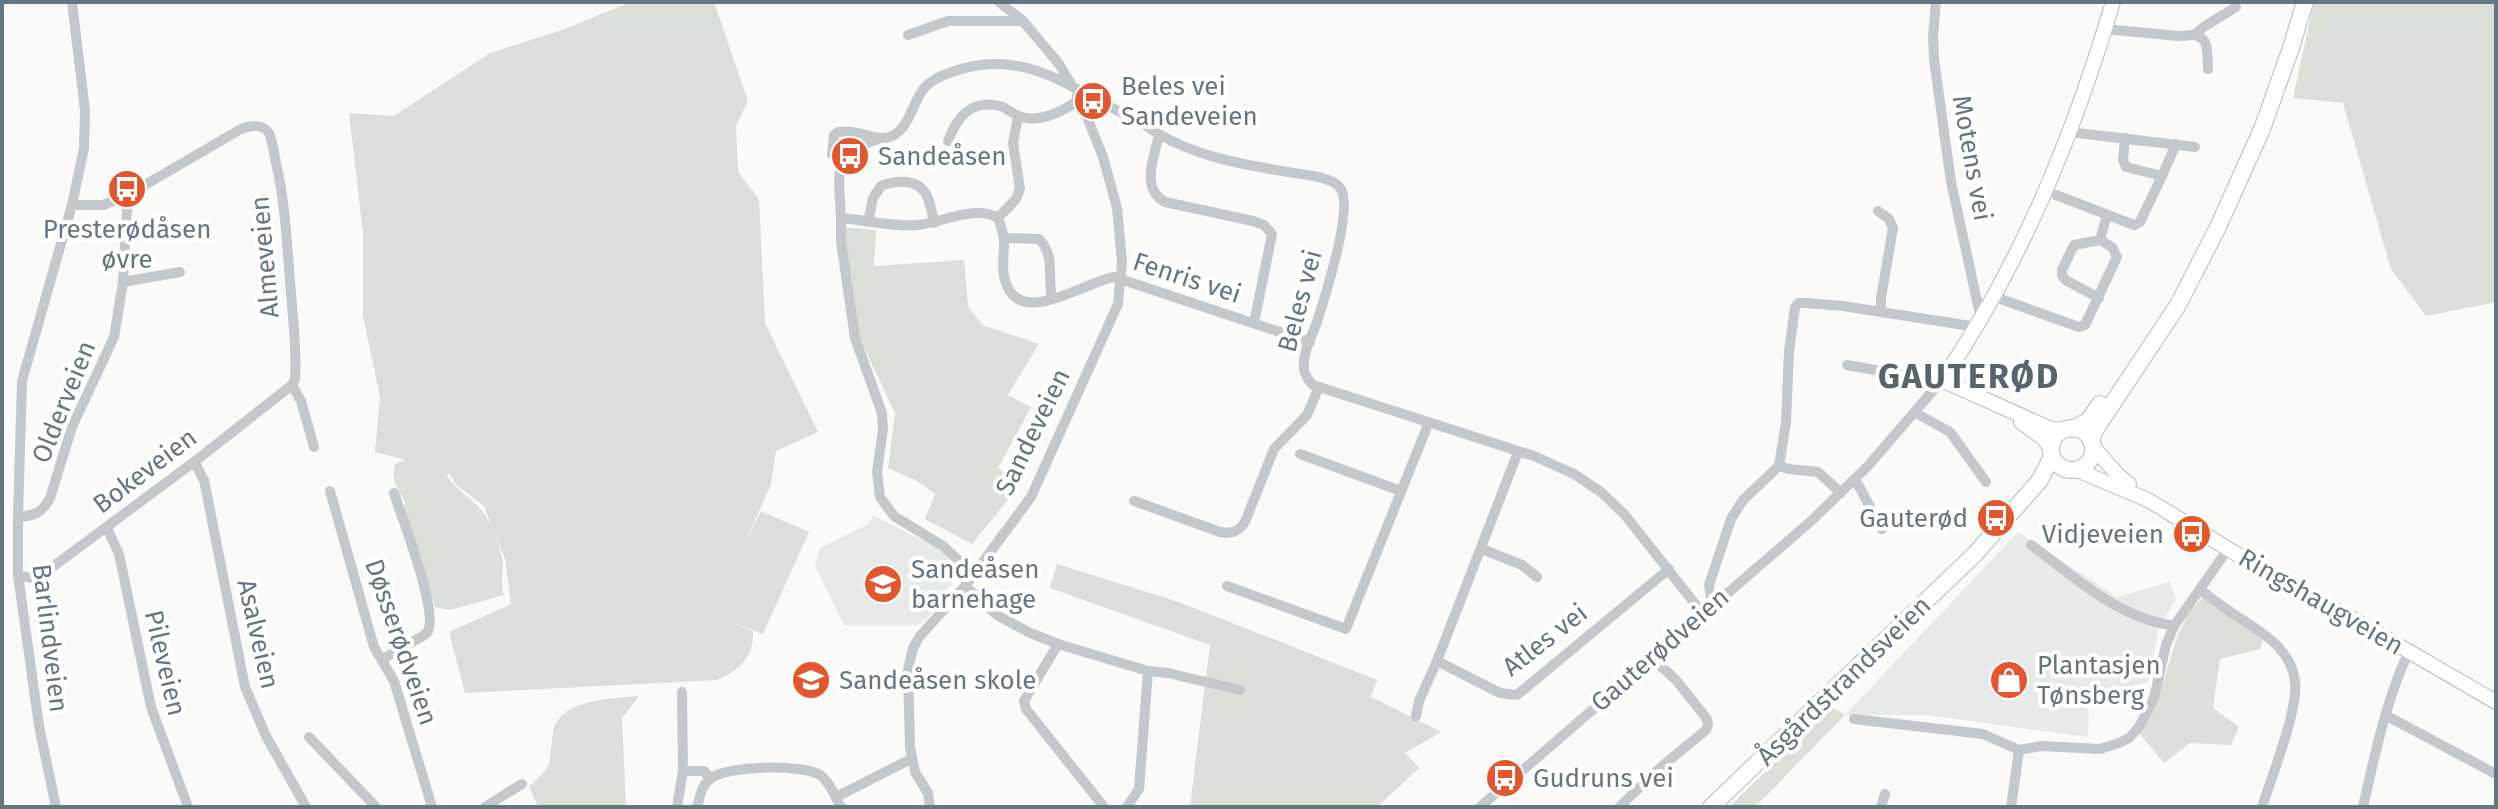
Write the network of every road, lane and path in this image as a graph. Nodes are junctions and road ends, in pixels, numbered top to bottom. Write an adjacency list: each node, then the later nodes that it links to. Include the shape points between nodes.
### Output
1 (72, 2): 25 (street, Barlindveien, via 85,111 84,148)
2 (999, 2): 7 (street, Sandeveien)
3 (1936, 2): 43 (street, Motens vei, via 1934,59 1951,182)
4 (2113, 2): 8 (main road, Gauterødveien)
5 (2305, 2): 36 (main road, Åsgårdstrandsveien, via 2262,129)
6 (2236, 7): 10 (street)
7 (1023, 21): 9 (street, via 948,21); 12 (street, Sandeveien)
8 (2105, 29): 10 (street); 14 (main road, Gauterødveien)
9 (908, 35)
10 (2194, 35): 11 (street, via 2205,40)
11 (2208, 69)
12 (1076, 91): 13 (street, via 1076,102 1054,114); 15 (street, Beles vei); 16 (street, Beles vei, via 1042,72 1009,63 960,69 932,81 904,125); 35 (street, Sandeveien, via 1113,192)
13 (1018, 117): 18 (street, via 1002,106 976,107 963,113); 29 (street, via 1013,143 1020,189)
14 (2069, 132): 17 (street); 38 (main road, Gauterødveien)
15 (1159, 135): 42 (street, via 1150,184 1158,198 1253,221 1272,234); 44 (street, Beles vei, via 1219,159 1319,177 1339,186 1345,207 1340,235)
16 (885, 138): 21 (street, Beles vei, via 855,148); 21 (street, via 838,132 832,154)
17 (2125, 138): 19 (street); 22 (street, via 2126,167)
18 (948, 141)
19 (2176, 144): 20 (street); 22 (street)
20 (2195, 147)
21 (844, 158): 28 (street)
22 (2162, 176): 27 (street, via 2138,224)
23 (2056, 195): 27 (street)
24 (126, 196): 25 (street, via 103,205); 37 (street, Olderveien); 47 (street, Almeveien, via 241,129 253,125 268,132 285,222 295,339)
25 (72, 205): 69 (street, Barlindveien, via 22,381)
26 (1878, 211): 41 (street, via 1893,228)
27 (2107, 215): 33 (street)
28 (844, 218): 30 (street); 77 (street, via 841,241 855,338 882,413 880,497 894,516 943,546)
29 (998, 218): 31 (street, via 980,213); 32 (street, Fenris vei)
30 (868, 222): 31 (street); 31 (street, via 881,186 896,182 923,188)
31 (934, 223)
32 (1004, 238): 39 (street, via 1039,239 1046,247); 39 (street, Fenris vei, via 1005,282 1014,296 1028,303)
33 (2100, 240): 40 (street, via 2117,255); 40 (street, via 2074,245 2062,270 2067,281)
34 (180, 272): 37 (street)
35 (1121, 279): 39 (street, Fenris vei, via 1103,279); 42 (street, Fenris vei); 77 (street, Sandeveien, via 1112,320 1031,497)
36 (2190, 279): 52 (main road, Åsgårdstrandsveien, via 2088,421); 53 (main road, Åsgårdstrandsveien, via 2095,430)
37 (123, 282): 69 (street, Olderveien, via 114,337 72,427 50,498 40,513)
38 (1995, 297): 40 (street, via 2079,327 2087,323); 43 (main road, Gauterødveien)
39 (1052, 298)
40 (2099, 298)
41 (1881, 311): 43 (street); 59 (street, via 1817,303 1795,307)
42 (1254, 323): 44 (street, Fenris vei)
43 (1980, 324): 46 (main road, Gauterødveien)
44 (1310, 342): 48 (street, Beles vei, via 1305,373)
45 (1847, 365): 46 (street)
46 (1941, 381): 49 (main road); 50 (street, Gauterødveien)
47 (292, 385): 54 (street); 58 (street, Bokeveien)
48 (1319, 387): 51 (street, Beles vei); 68 (street, via 1307,415 1274,449 1239,530 1227,534)
49 (1997, 406): 52 (main road, via 2051,429); 56 (main road, via 2044,439)
50 (1916, 413): 61 (street, Gauterødveien); 62 (street, via 1950,432)
51 (1429, 422): 55 (street, Beles vei); 64 (street)
52 (2069, 429): 53 (main road, via 2083,431); 56 (main road, Åsgårdstrandsveien, via 2054,438)
53 (2092, 445): 60 (main road, Åsgårdstrandsveien, via 2088,463); 67 (main road, Ringshaugveien)
54 (314, 447)
55 (1518, 452): 73 (street); 76 (street, Beles vei, via 1553,463 1601,492)
56 (2051, 453): 60 (main road, via 2060,467); 75 (main road, Åsgårdstrandsveien, via 2040,480)
57 (1300, 454): 64 (street)
58 (194, 462): 70 (street, Bokeveien); 110 (street, Asalveien, via 204,480 245,687)
59 (1779, 466): 66 (street, via 1818,472); 83 (street, via 1731,519 1709,585)
60 (2074, 470): 67 (main road, Ringshaugveien); 75 (main road, Åsgårdstrandsveien, via 2047,486 2000,536)
61 (1855, 479): 66 (street, Gauterødveien); 71 (street)
62 (1986, 482)
63 (330, 491): 89 (street, Døsserødveien)
64 (1401, 491): 81 (street, via 1346,629)
65 (394, 493): 89 (street, via 430,616 423,637)
66 (1841, 493): 83 (street, Gauterødveien)
67 (2148, 500): 74 (main road, Ringshaugveien)
68 (1134, 501)
69 (18, 517): 78 (street, Barlindveien)
70 (107, 528): 78 (street, Bokeveien, via 37,577); 109 (street, Pileveien, via 119,554 151,707)
71 (1882, 529)
72 (2031, 545): 85 (street, via 2113,603)
73 (1482, 549): 79 (street); 90 (street)
74 (2228, 549): 82 (street); 87 (main road, Ringshaugveien)
75 (1975, 554): 121 (main road, Åsgårdstrandsveien)
76 (1669, 569): 84 (street, Beles vei); 90 (street, Atles vei, via 1517,695 1500,693)
77 (972, 573): 80 (street, Sandeveien)
78 (18, 575): 108 (street, Barlindveien)
79 (1537, 577)
80 (965, 586): 86 (street, via 997,615); 100 (street, Sandeveien, via 920,636 910,658)
81 (1227, 586)
82 (2200, 589): 85 (street); 124 (street, via 2269,638 2292,668 2295,697)
83 (1712, 605): 84 (street, Gauterødveien)
84 (1703, 614): 88 (street, Gauterødveien)
85 (2174, 626): 99 (street, via 2154,698 2129,738 2100,749)
86 (1058, 644): 91 (street); 117 (street, via 1024,701 1026,709)
87 (2409, 652): 94 (main road, Ringshaugveien); 96 (street)
88 (1652, 658): 119 (street, Gauterødveien); 120 (street, via 1676,680 1708,725)
89 (382, 661): 112 (street, Døsserødveien, via 394,681)
90 (1437, 661): 95 (street)
91 (1148, 671): 92 (street); 118 (street, via 1139,789)
92 (1240, 690)
93 (682, 692): 101 (street)
94 (2496, 702)
95 (1416, 716)
96 (2387, 716): 102 (street); 125 (street)
97 (1854, 719): 99 (street, via 1983,734)
98 (309, 737): 111 (street)
99 (2019, 750): 123 (street)
100 (911, 759): 106 (street); 116 (street, Sandeveien)
101 (683, 771): 103 (street, via 704,771); 114 (street)
102 (2496, 774)
103 (710, 778): 106 (street, via 742,769 804,770 824,778); 115 (street)
104 (522, 784): 107 (street)
105 (1885, 794): 122 (street)
106 (838, 802)
107 (501, 803): 113 (street)
108 (56, 807)
109 (188, 807)
110 (306, 807)
111 (376, 807)
112 (432, 807)
113 (485, 807)
114 (677, 807)
115 (697, 807)
116 (930, 807)
117 (1104, 807)
118 (1127, 807)
119 (1480, 807)
120 (1619, 807)
121 (1711, 807)
122 (1881, 807)
123 (2011, 807)
124 (2262, 807)
125 (2363, 807)

